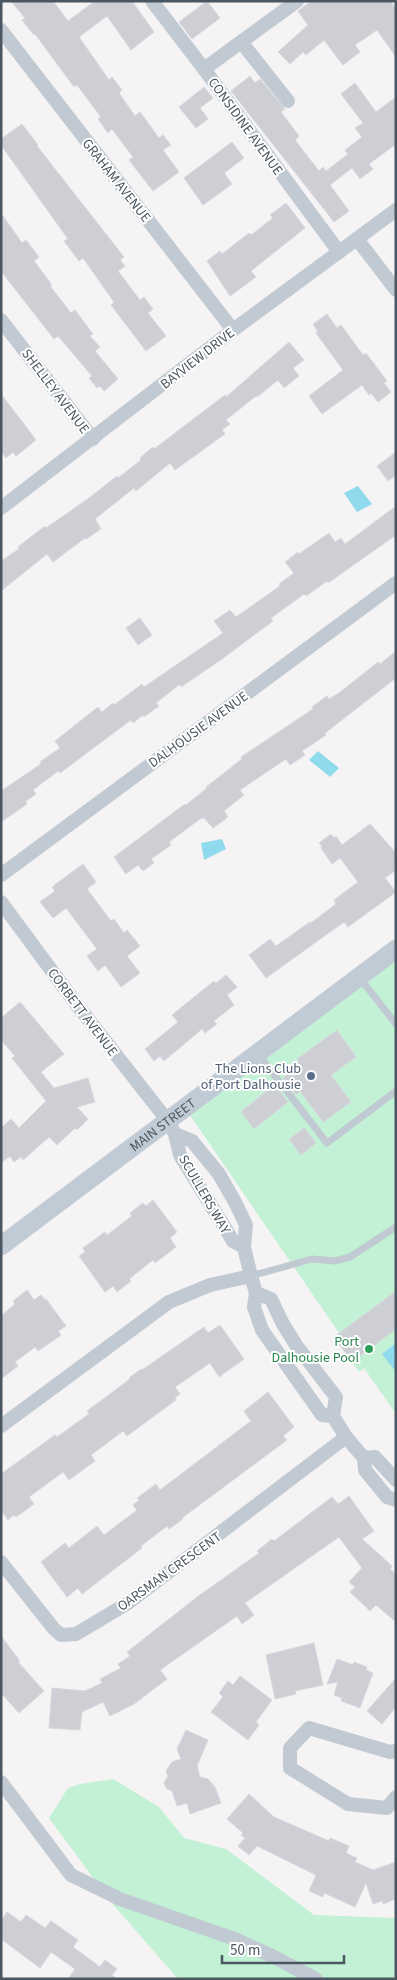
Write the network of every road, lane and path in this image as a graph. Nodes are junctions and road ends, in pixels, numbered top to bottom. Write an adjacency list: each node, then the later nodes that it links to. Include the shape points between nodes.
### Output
1 (152, 1): 5 (street, CONSIDINE AVENUE)
2 (297, 1): 4 (street)
3 (1, 30): 12 (street, GRAHAM AVENUE)
4 (242, 43): 5 (street); 6 (street)
5 (204, 69): 9 (street, CONSIDINE AVENUE)
6 (288, 101)
7 (396, 210): 8 (street, BAYVIEW DRIVE)
8 (357, 239): 9 (street, BAYVIEW DRIVE); 10 (street)
9 (339, 252): 12 (street, BAYVIEW DRIVE)
10 (396, 290)
11 (1, 320): 13 (street, SHELLEY AVENUE)
12 (233, 330): 13 (street, BAYVIEW DRIVE)
13 (93, 439): 14 (street, BAYVIEW DRIVE)
14 (1, 508)
15 (396, 583): 16 (street, DALHOUSIE AVENUE)
16 (1, 875)
17 (1, 902): 23 (street, CORBETT AVENUE)
18 (396, 949): 19 (main road, MAIN STREET)
19 (359, 977): 20 (lane); 21 (main road, MAIN STREET)
20 (396, 1024)
21 (257, 1053): 22 (lane, via 327,1143); 23 (main road, MAIN STREET)
22 (396, 1091)
23 (171, 1127): 25 (main road, MAIN STREET); 26 (street, SCULLERS WAY, via 180,1155 233,1241); 26 (street, SCULLERS WAY, via 192,1141 219,1174 246,1224)
24 (396, 1227): 27 (lane, via 350,1257 335,1261 312,1258)
25 (1, 1246)
26 (244, 1247): 27 (street, SCULLERS WAY)
27 (251, 1276): 28 (street, SCULLERS WAY); 30 (street, via 210,1285 169,1302)
28 (256, 1293): 29 (street, SCULLERS WAY, via 271,1299 296,1345 336,1397); 29 (street, SCULLERS WAY, via 254,1308 262,1330 322,1415)
29 (333, 1416): 31 (street, SCULLERS WAY)
30 (1, 1426)
31 (346, 1438): 32 (street, SCULLERS WAY); 35 (street, OARSMAN CRESCENT, via 128,1603 76,1634 61,1635 54,1629)
32 (364, 1458): 33 (street, SCULLERS WAY, via 375,1457); 34 (street, SCULLERS WAY, via 365,1470 387,1497)
33 (396, 1480)
34 (396, 1500)
35 (1, 1562)
36 (396, 1752): 38 (street, via 309,1728 290,1748 290,1768 348,1804 387,1808)
37 (1, 1782): 39 (street, via 71,1875 120,1899 232,1938)
38 (396, 1798)
39 (316, 1979)

